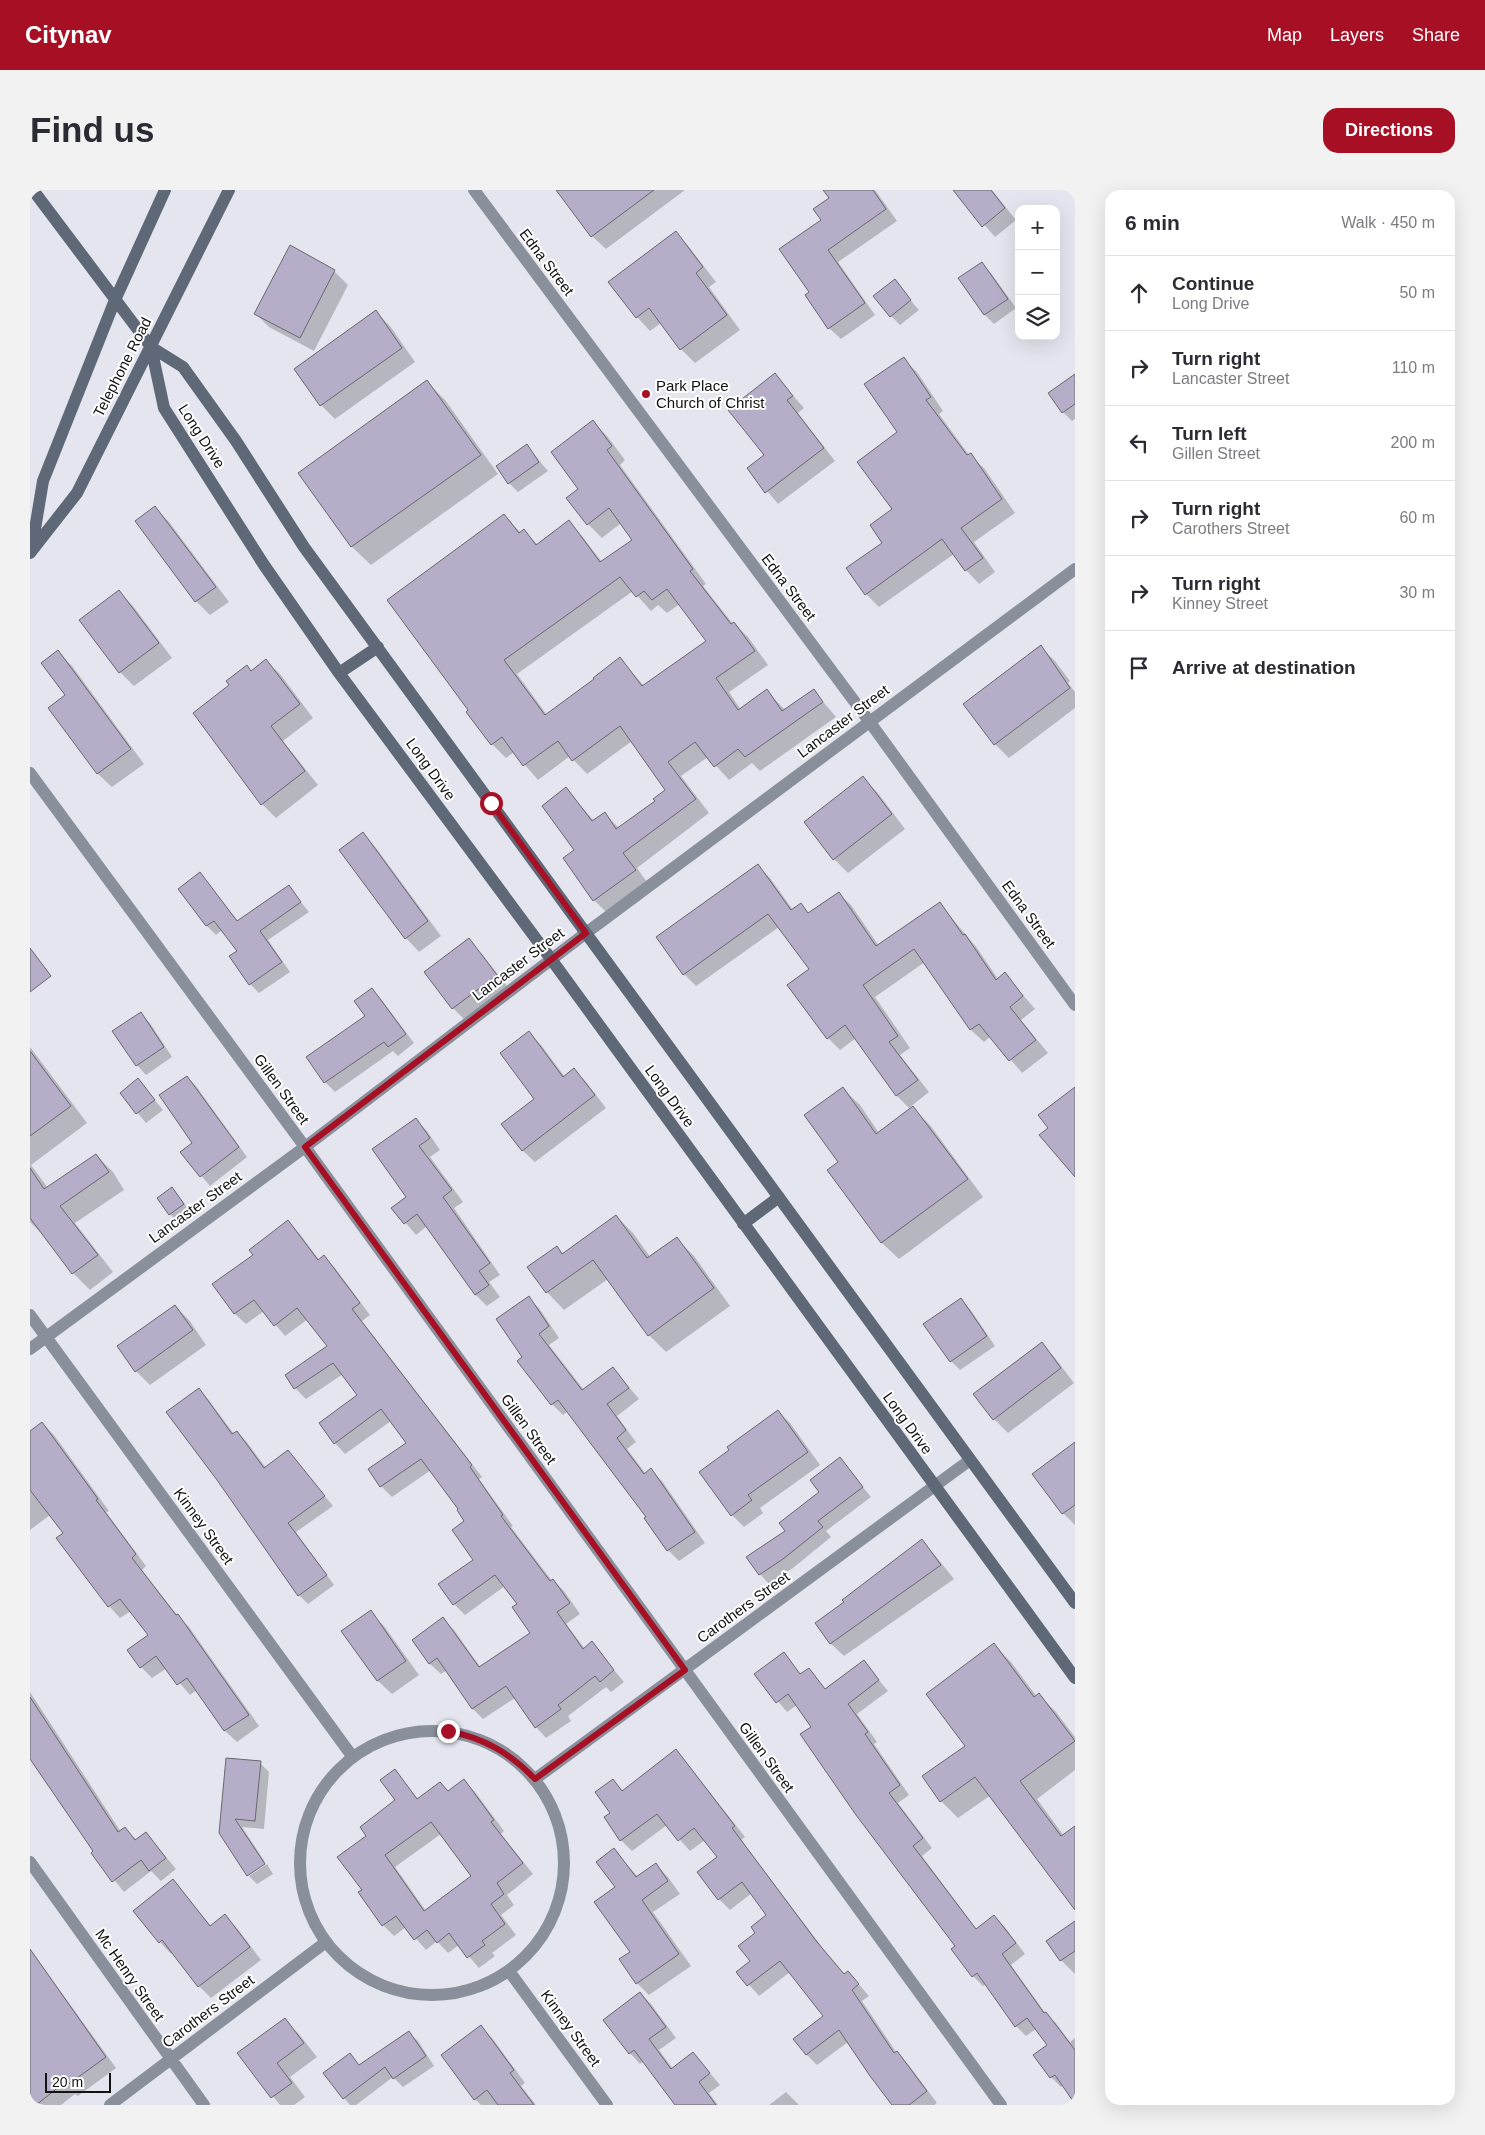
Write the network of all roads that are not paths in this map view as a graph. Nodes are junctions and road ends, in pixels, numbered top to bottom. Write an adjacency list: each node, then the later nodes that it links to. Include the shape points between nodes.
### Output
1 (33, 190): 5 (main road)
2 (165, 190): 5 (main road, Telephone Road)
3 (229, 190): 6 (main road, Telephone Road)
4 (474, 190): 11 (street, Edna Street)
5 (115, 300): 6 (main road); 7 (main road, Telephone Road, via 43,481)
6 (151, 347): 7 (main road, Telephone Road, via 77,493); 9 (main road, Long Drive, via 183,367 236,441 304,547); 10 (main road, Long Drive, via 164,408 264,565)
7 (31, 551)
8 (1075, 570): 11 (street, Lancaster Street)
9 (378, 647): 10 (main road); 13 (main road, Long Drive)
10 (340, 673): 14 (main road, Long Drive)
11 (869, 721): 13 (street, Lancaster Street); 15 (street, Edna Street)
12 (30, 773): 16 (street, Gillen Street)
13 (586, 933): 14 (street, Lancaster Street); 17 (main road, Long Drive)
14 (551, 959): 16 (street, Lancaster Street); 18 (main road, Long Drive)
15 (1075, 1005)
16 (305, 1147): 20 (street, Lancaster Street); 25 (street, Gillen Street)
17 (779, 1197): 18 (main road); 22 (main road, Long Drive)
18 (742, 1224): 23 (main road, Long Drive)
19 (30, 1315): 20 (street, Kinney Street)
20 (46, 1336): 21 (street, Lancaster Street); 27 (street, Kinney Street)
21 (30, 1349)
22 (970, 1460): 23 (street, Carothers Street); 24 (main road, Long Drive)
23 (934, 1487): 25 (street, Carothers Street); 26 (main road, Long Drive)
24 (1075, 1603)
25 (685, 1670): 28 (street, Carothers Street); 36 (street, Gillen Street)
26 (1075, 1678)
27 (352, 1756): 28 (street, via 388,1737 428,1730 448,1731 474,1737 505,1752); 30 (street, via 336,1770 316,1798 301,1844 299,1864 306,1906)
28 (535, 1779): 31 (street, via 558,1824 564,1859 563,1881 551,1922 526,1957)
29 (30, 1862): 32 (street, Mc Henry Street)
30 (326, 1942): 31 (street, via 361,1974 404,1992 436,1995 459,1992 481,1986); 32 (street, Carothers Street)
31 (509, 1971): 35 (street, Kinney Street)
32 (170, 2060): 33 (street, Carothers Street); 34 (street, Mc Henry Street)
33 (110, 2105)
34 (204, 2105)
35 (607, 2105)
36 (1001, 2105)

